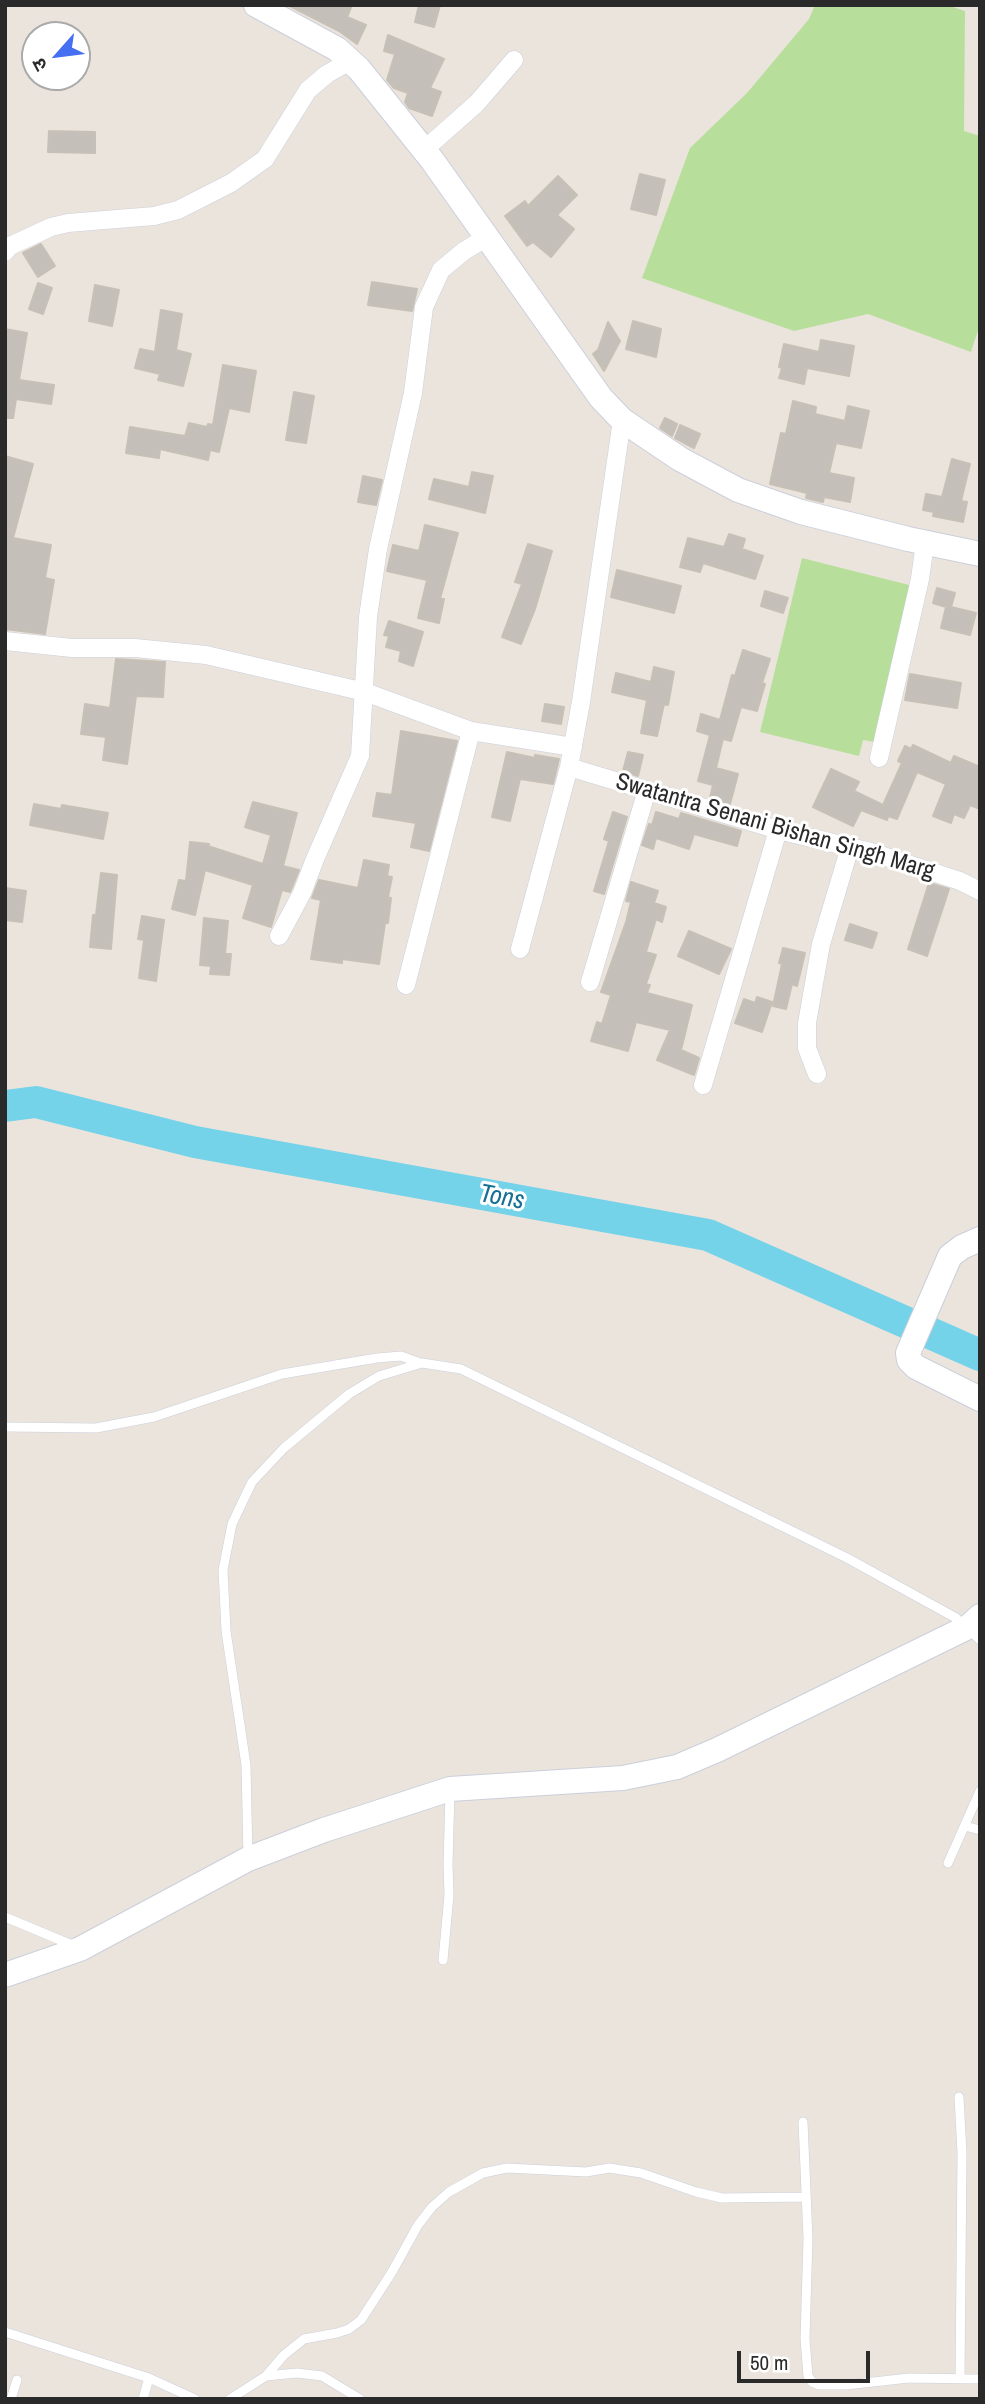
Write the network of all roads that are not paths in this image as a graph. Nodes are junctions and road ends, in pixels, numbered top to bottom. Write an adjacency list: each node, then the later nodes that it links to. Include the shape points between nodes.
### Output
1 (256, 5): 3 (street)
2 (514, 60): 4 (street, via 477,103)
3 (350, 61): 4 (street); 6 (street, via 309,90 265,159 230,183 178,211 68,223)
4 (424, 150): 5 (street)
5 (487, 237): 7 (street, via 601,398); 11 (street, via 441,270 424,307 413,393 376,562)
6 (7, 248)
7 (622, 420): 8 (street, via 738,490 801,512); 13 (street)
8 (925, 543): 9 (street); 14 (street)
9 (980, 554)
10 (5, 641): 11 (street, via 206,655)
11 (365, 692): 12 (street); 20 (street, via 356,769)
12 (471, 731): 13 (street); 23 (street)
13 (573, 747): 15 (street)
14 (879, 758)
15 (569, 767): 16 (street, Swatantra Senani Bishan Singh Marg); 21 (street)
16 (647, 790): 17 (street, Swatantra Senani Bishan Singh Marg); 22 (street)
17 (778, 830): 18 (street, Swatantra Senani Bishan Singh Marg); 25 (street)
18 (850, 847): 19 (street, Swatantra Senani Bishan Singh Marg, via 926,869); 24 (street, via 821,944 807,1023 807,1048)
19 (980, 891)
20 (279, 936)
21 (520, 949)
22 (590, 982)
23 (406, 985)
24 (817, 1074)
25 (703, 1085)
26 (980, 1240): 28 (street, via 950,1256 909,1345 909,1360 916,1367)
27 (422, 1363): 29 (lane, via 401,1356 282,1374 154,1417 96,1427); 30 (lane, via 461,1369 490,1382 847,1558); 35 (lane, via 379,1376 322,1414 252,1482 232,1524 223,1570 226,1631 246,1765)
28 (980, 1399)
29 (5, 1427)
30 (976, 1628): 31 (street, via 677,1767 623,1778)
31 (450, 1789): 35 (street); 39 (lane)
32 (980, 1791): 33 (lane)
33 (965, 1826): 34 (lane); 36 (lane)
34 (980, 1830)
35 (248, 1859): 38 (street)
36 (948, 1863)
37 (5, 1917): 38 (lane)
38 (80, 1949): 40 (street)
39 (443, 1961)
40 (5, 1975)
41 (959, 2097): 47 (lane)
42 (803, 2122): 43 (lane)
43 (806, 2197): 45 (lane, via 722,2198 609,2168 586,2172 507,2168 483,2173 432,2207 361,2320 349,2329 304,2339); 47 (lane, via 805,2369 812,2382 846,2385 909,2378)
44 (5, 2332): 46 (lane)
45 (266, 2376): 53 (lane); 54 (lane, via 322,2376)
46 (149, 2378): 51 (lane); 52 (lane)
47 (960, 2379): 48 (lane)
48 (980, 2379)
49 (17, 2380): 50 (lane)
50 (10, 2399)
51 (144, 2399)
52 (195, 2399)
53 (230, 2399)
54 (360, 2399)

